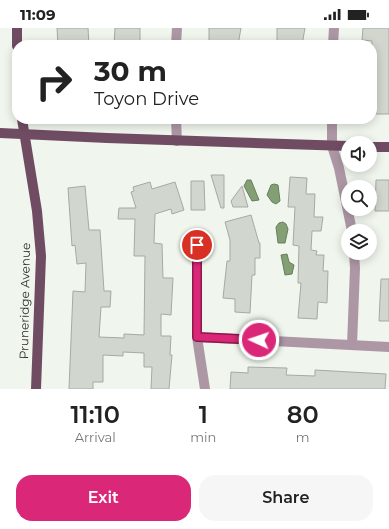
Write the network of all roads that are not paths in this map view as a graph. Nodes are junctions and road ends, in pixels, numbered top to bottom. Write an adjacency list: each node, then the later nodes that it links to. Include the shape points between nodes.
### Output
1 (17, 28): 4 (main road)
2 (177, 28): 5 (street)
3 (334, 28): 6 (street)
4 (17, 40)
5 (176, 40)
6 (333, 40)
7 (22, 124): 11 (main road, Pruneridge Avenue)
8 (176, 124): 12 (street)
9 (332, 124): 13 (street)
10 (0, 133): 11 (main road)
11 (23, 134): 12 (main road); 23 (main road, Pruneridge Avenue, via 37,211 41,256)
12 (177, 141): 13 (main road)
13 (332, 146): 14 (main road); 17 (street)
14 (341, 146)
15 (377, 147): 16 (main road)
16 (389, 147)
17 (351, 224)
18 (197, 245): 20 (street)
19 (354, 260): 21 (street)
20 (197, 337): 21 (street); 24 (street)
21 (352, 345): 22 (street)
22 (389, 347)
23 (36, 389)
24 (205, 389)

